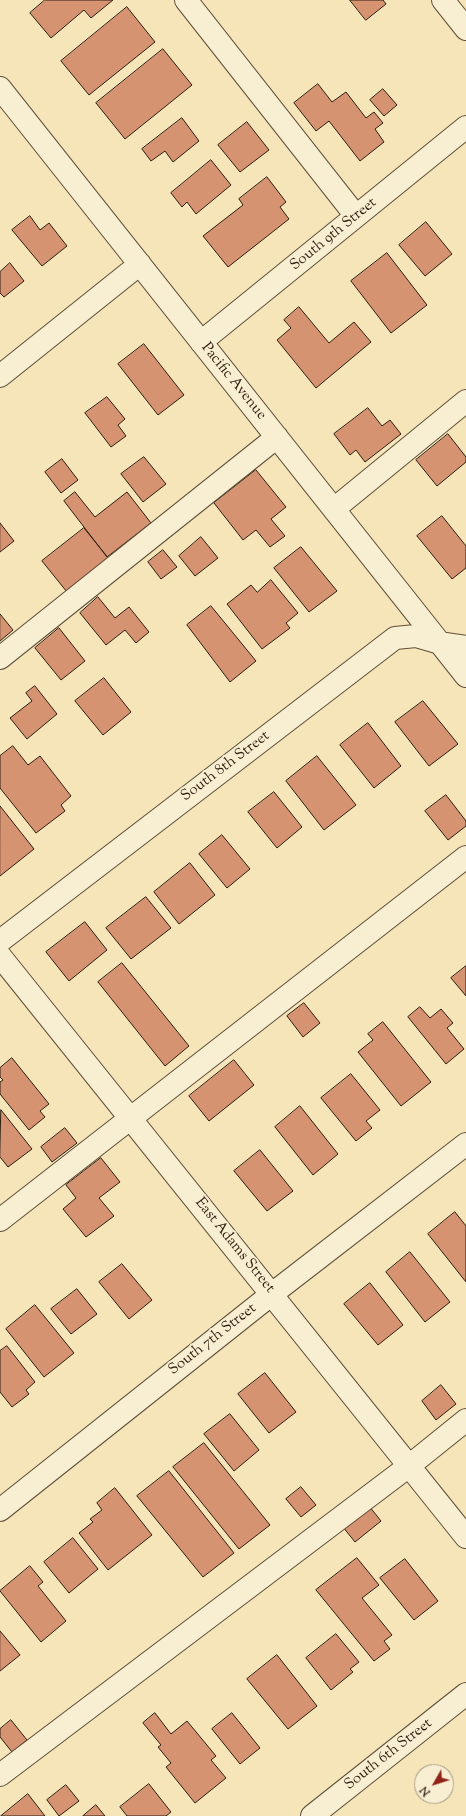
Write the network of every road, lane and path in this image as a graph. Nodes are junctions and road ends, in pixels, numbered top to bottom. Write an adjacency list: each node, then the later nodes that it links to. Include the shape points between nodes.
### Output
1 (186, 0): 6 (street)
2 (443, 0): 3 (street)
3 (466, 29)
4 (3, 97): 7 (street, Pacific Avenue)
5 (466, 127): 6 (street, South 9th Street)
6 (356, 216): 8 (street, South 9th Street)
7 (140, 264): 8 (street, Pacific Avenue); 9 (street)
8 (201, 342): 11 (street, Pacific Avenue)
9 (0, 376)
10 (466, 401): 12 (street)
11 (277, 437): 12 (street, Pacific Avenue); 15 (street)
12 (334, 509): 13 (street, Pacific Avenue)
13 (440, 643): 14 (street, South 8th Street); 16 (street, Pacific Avenue); 18 (street, South 8th Street, via 416,636 395,638)
14 (466, 647)
15 (0, 658)
16 (466, 676)
17 (466, 857): 20 (street)
18 (0, 941)
19 (0, 956): 20 (street, East Adams Street)
20 (131, 1118): 22 (street); 23 (street, East Adams Street)
21 (466, 1144): 23 (street, South 7th Street)
22 (0, 1220)
23 (272, 1294): 25 (street, East Adams Street); 26 (street, South 7th Street)
24 (466, 1420): 25 (street)
25 (409, 1466): 27 (street, East Adams Street); 29 (street)
26 (0, 1510)
27 (466, 1537)
28 (466, 1694): 30 (street, South 6th Street)
29 (0, 1775)
30 (312, 1816)

